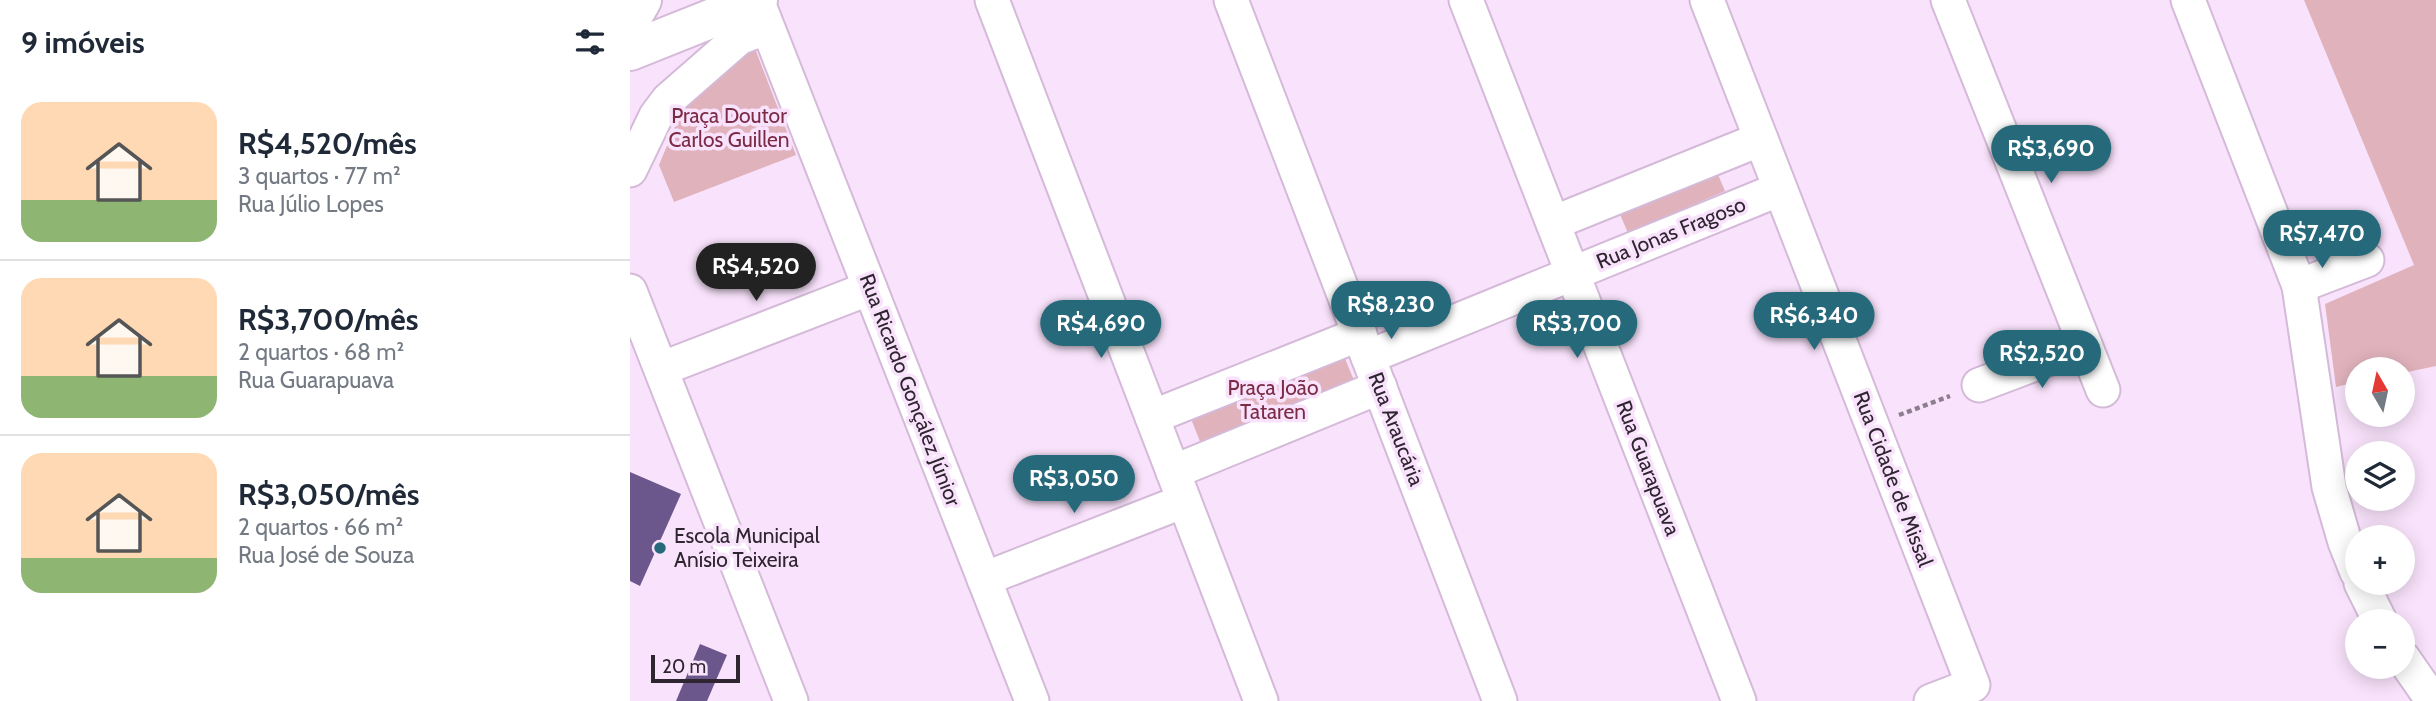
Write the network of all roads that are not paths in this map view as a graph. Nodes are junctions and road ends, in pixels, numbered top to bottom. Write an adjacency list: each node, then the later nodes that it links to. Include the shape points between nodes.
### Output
1 (642, 0): 10 (street)
2 (711, 0): 9 (street)
3 (992, 0): 26 (street)
4 (1231, 0): 22 (street, Rua Araucária)
5 (1466, 0): 15 (street, Rua Guarapuava)
6 (1707, 0): 12 (street, Rua Cidade de Missal)
7 (1948, 0): 21 (street)
8 (2188, 0): 18 (street)
9 (760, 9): 11 (street); 13 (street, via 739,38 668,100); 19 (street, Rua Ricardo Gonçález Júnior)
10 (630, 22)
11 (630, 51)
12 (1761, 139): 14 (street, Rua Cidade de Missal); 15 (street)
13 (630, 170)
14 (1780, 189): 17 (street, Rua Jonas Fragoso); 36 (street, Rua Cidade de Missal, via 1973,685)
15 (1553, 223): 17 (street, Rua Guarapuava)
16 (2367, 260): 18 (street)
17 (1572, 273): 22 (street, Rua Jonas Fragoso); 35 (street, Rua Guarapuava)
18 (2300, 286): 28 (street, via 2329,486)
19 (870, 288): 23 (street); 29 (street, Rua Ricardo Gonçález Júnior)
20 (630, 290): 23 (street)
21 (2085, 345): 24 (street); 25 (street)
22 (1369, 360): 26 (street, Rua Jonas Fragoso); 27 (street); 34 (street, Rua Araucária)
23 (661, 369): 31 (street)
24 (1979, 385)
25 (2103, 390)
26 (1152, 417): 27 (street)
27 (1179, 486): 29 (street); 33 (street)
28 (2345, 539)
29 (984, 579): 32 (street, Rua Ricardo Gonçález Júnior)
30 (2415, 675): 37 (street)
31 (791, 701)
32 (1031, 701)
33 (1261, 701)
34 (1500, 701)
35 (1739, 701)
36 (1931, 701)
37 (2433, 701)

